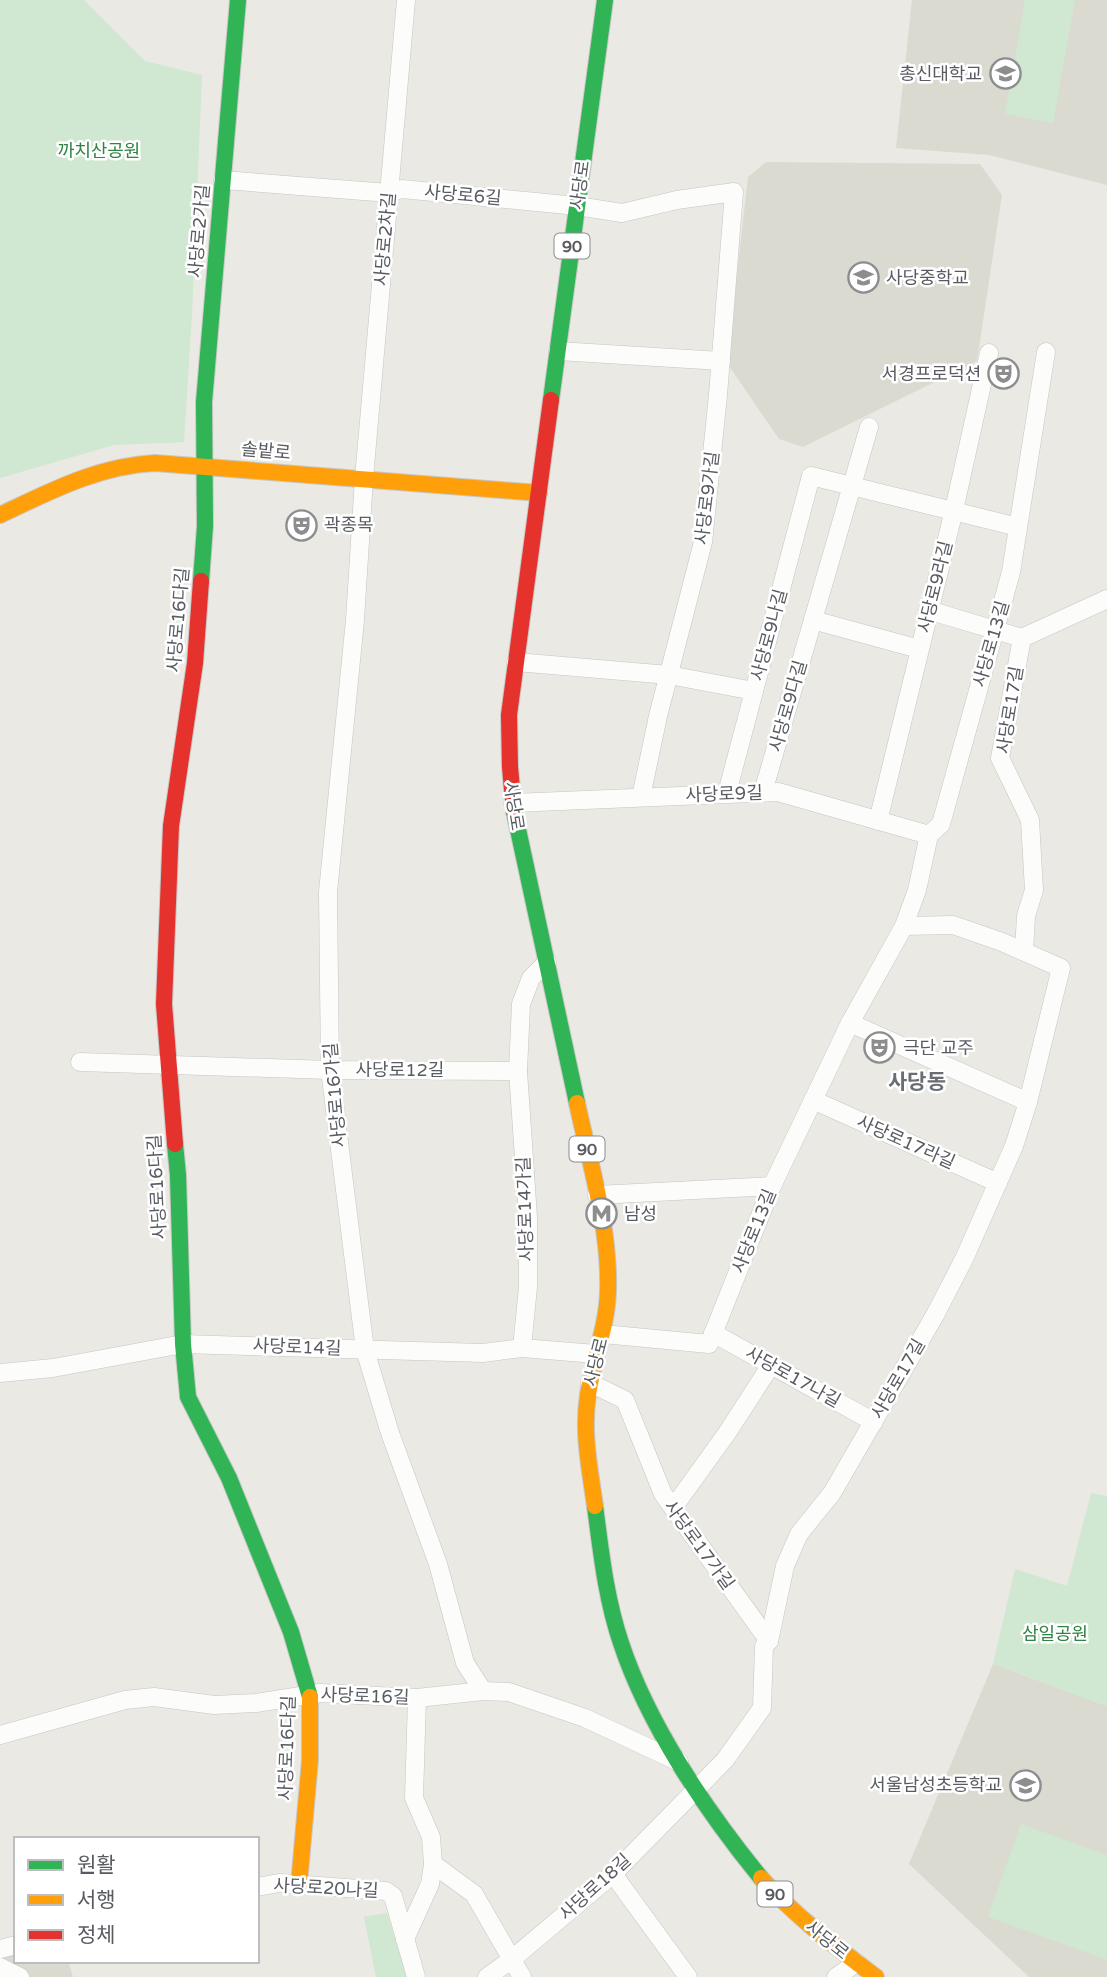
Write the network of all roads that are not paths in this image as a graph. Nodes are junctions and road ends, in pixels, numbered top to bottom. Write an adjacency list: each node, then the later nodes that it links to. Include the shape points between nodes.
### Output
1 (238, 0): 4 (street, 사당로2가길)
2 (406, 0): 6 (street, 사당로2차길)
3 (605, 0): 7 (street, 사당로 / 90)
4 (223, 180): 6 (street, 사당로6길); 13 (street, 사당로2가길)
5 (734, 192): 7 (street, 사당로6길, via 622,213); 11 (street, 사당로9가길)
6 (389, 193): 7 (street, 사당로6길, via 402,189); 14 (street, 사당로2차길)
7 (577, 206): 8 (street, 사당로 / 90)
8 (558, 351): 11 (street); 16 (street, 사당로 / 90)
9 (1046, 352): 19 (street, 사당로13길)
10 (989, 353): 17 (street, 사당로9라길)
11 (721, 361): 27 (street, 사당로9가길, via 703,542)
12 (869, 427): 15 (street, 사당로9다길)
13 (203, 465): 14 (street, 솔밭로); 18 (street, 솔밭로, via 136,464 103,470); 40 (street, 사당로16다길, via 205,526 195,663 171,825 164,1004)
14 (364, 478): 16 (street, 솔밭로); 41 (street, 사당로16가길, via 328,892)
15 (851, 487): 17 (street); 22 (street, 사당로9다길); 28 (street, 사당로9나길, via 811,476)
16 (539, 493): 26 (street, 사당로 / 90)
17 (954, 510): 19 (street); 21 (street, 사당로9라길)
18 (0, 515)
19 (1018, 527): 23 (street, 사당로13길)
20 (1107, 599): 24 (street)
21 (929, 610): 23 (street); 25 (street, 사당로9라길)
22 (813, 620): 25 (street); 29 (street, 사당로9다길)
23 (995, 629): 24 (street); 34 (street, 사당로13길, via 941,824)
24 (1022, 638): 36 (street, 사당로17길, via 1000,758 1030,820 1034,890 1026,916)
25 (919, 649): 33 (street, 사당로9라길)
26 (516, 662): 27 (street); 32 (street, 사당로 / 90, via 508,753)
27 (669, 675): 28 (street); 31 (street, 사당로9가길)
28 (754, 691): 30 (street, 사당로9나길)
29 (763, 792): 30 (street, 사당로9길); 33 (street, 사당로9길, via 778,792)
30 (727, 793): 31 (street, 사당로9길)
31 (641, 797): 32 (street, 사당로9길)
32 (513, 803): 37 (street, 사당로 / 90)
33 (878, 821): 34 (street, 사당로9길)
34 (929, 835): 35 (street, 사당로13길, via 918,890)
35 (904, 926): 36 (street, via 953,925); 38 (street, 사당로13길)
36 (1031, 954): 44 (street, 사당로17길, via 1061,968)
37 (547, 962): 42 (street, via 531,978 521,1004); 47 (street, 사당로 / 90)
38 (850, 1023): 43 (street, 사당로13길); 44 (street)
39 (80, 1062): 40 (street, 사당로12길)
40 (167, 1064): 41 (street, 사당로12길); 50 (street, 사당로16다길, via 178,1175)
41 (330, 1070): 42 (street, 사당로12길); 52 (street, 사당로16가길)
42 (518, 1071): 51 (street, 사당로14가길, via 528,1217)
43 (813, 1100): 45 (street, 사당로17라길); 46 (street, 사당로13길)
44 (1028, 1102): 45 (street, 사당로17길)
45 (998, 1183): 57 (street, 사당로17길, via 964,1259)
46 (772, 1186): 47 (street); 48 (street, 사당로13길)
47 (597, 1195): 49 (street, 사당로 / 90, via 608,1272)
48 (713, 1333): 49 (street, via 709,1344); 54 (street, 사당로17나길)
49 (603, 1334): 53 (street, 사당로 / 90)
50 (183, 1344): 52 (street, 사당로14길); 55 (street, 사당로14길); 61 (street, 사당로16다길, via 188,1397 229,1478 291,1632)
51 (522, 1348): 52 (street, 사당로14길, via 483,1353); 53 (street, 사당로14길)
52 (365, 1350): 60 (street, 사당로16가길, via 438,1563 465,1663)
53 (596, 1354): 56 (street, 사당로 / 90)
54 (771, 1365): 57 (street, 사당로17나길); 58 (street)
55 (0, 1373)
56 (590, 1383): 58 (street, 사당로17가길, via 625,1400); 64 (street, 사당로 / 90, via 586,1444 606,1585 621,1643 642,1695)
57 (874, 1422): 59 (street, 사당로17길, via 832,1493 799,1534 785,1566)
58 (673, 1508): 59 (street, 사당로17가길)
59 (769, 1641): 65 (street, 사당로17길, via 764,1646 762,1708 725,1760)
60 (483, 1691): 62 (street, 사당로16길); 64 (street, 사당로16길, via 509,1692 585,1718)
61 (310, 1694): 62 (street, 사당로16길); 63 (street, 사당로16길, via 214,1705 154,1696); 68 (street, 사당로16다길, via 310,1760)
62 (417, 1698): 66 (street, via 414,1798 430,1837)
63 (0, 1735)
64 (680, 1762): 65 (street, 사당로 / 90)
65 (696, 1788): 67 (street, 사당로18길); 72 (street, 사당로 / 90, via 758,1876 785,1905)
66 (433, 1864): 70 (street, via 430,1884); 71 (street, via 474,1894)
67 (613, 1874): 71 (street, 사당로18길); 78 (street)
68 (299, 1884): 69 (street, 사당로20나길); 70 (street, 사당로20나길, via 386,1891 393,1896)
69 (259, 1887)
70 (405, 1939): 75 (street, 사당로20나길)
71 (511, 1960): 76 (street, 사당로18길); 77 (street)
72 (856, 1963): 79 (street); 80 (street, 사당로 / 90)
73 (0, 1967): 74 (street)
74 (20, 1977)
75 (416, 1977)
76 (487, 1977)
77 (522, 1977)
78 (688, 1977)
79 (836, 1977)
80 (876, 1977)

